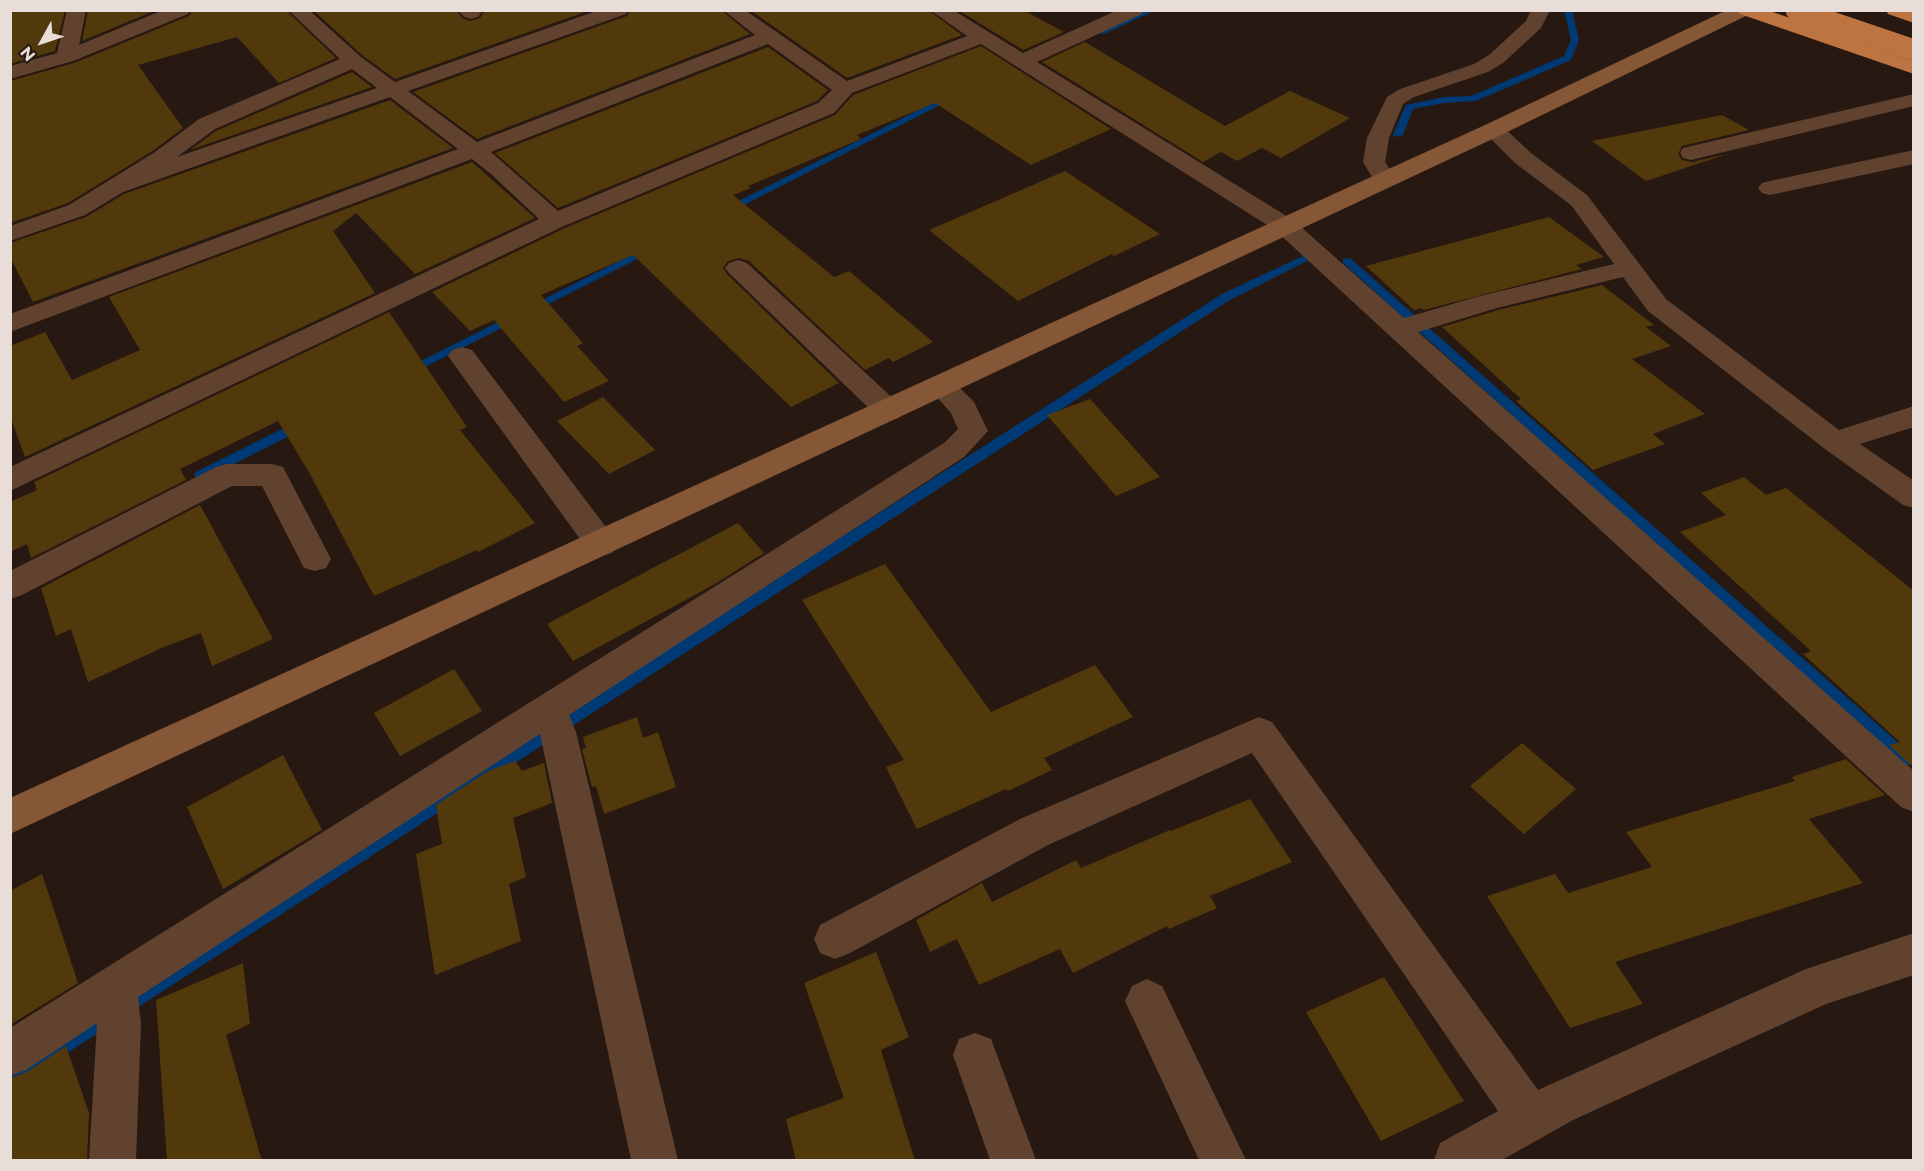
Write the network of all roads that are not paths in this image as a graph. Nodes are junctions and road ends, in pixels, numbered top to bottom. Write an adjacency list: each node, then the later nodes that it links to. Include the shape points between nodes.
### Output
1 (77, 10): 19 (street)
2 (181, 10): 19 (street)
3 (297, 10): 20 (street)
4 (619, 10): 25 (street)
5 (732, 10): 16 (street)
6 (939, 10): 17 (street)
7 (1135, 10): 21 (street)
8 (1541, 10): 31 (street, via 1534,24 1496,59 1395,101 1378,138 1374,162)
9 (1745, 10): 22 (highway); 27 (street)
10 (1796, 10): 18 (highway, bridge)
11 (1845, 10): 15 (highway)
12 (1895, 10): 14 (highway)
13 (1901, 10): 14 (street)
14 (1914, 16)
15 (1914, 33)
16 (769, 37): 24 (street); 28 (street)
17 (982, 37): 21 (street); 24 (street)
18 (1914, 50)
19 (66, 57): 23 (street)
20 (354, 60): 25 (street); 32 (street, via 207,124 163,158)
21 (1020, 62): 35 (street)
22 (1914, 68)
23 (10, 73)
24 (845, 89): 34 (street, via 826,108)
25 (393, 91): 28 (street); 32 (street)
26 (1914, 100): 29 (street)
27 (1493, 130): 31 (street); 38 (street, via 1523,158 1580,200)
28 (473, 151): 34 (street); 39 (street)
29 (1690, 153)
30 (1914, 157): 33 (street)
31 (1384, 179): 35 (street)
32 (114, 187): 36 (street, via 78,210)
33 (1770, 188)
34 (555, 221): 46 (street)
35 (1284, 225): 40 (street); 42 (street)
36 (10, 234)
37 (738, 268): 43 (street)
38 (1629, 268): 40 (street); 45 (street, via 1657,305)
39 (10, 324)
40 (1413, 325): 52 (street)
41 (462, 356): 48 (street)
42 (941, 386): 43 (street); 51 (street, via 964,409 973,431 954,450)
43 (889, 411): 48 (street)
44 (1914, 416): 45 (street)
45 (1835, 442): 47 (street)
46 (10, 480)
47 (1914, 498)
48 (601, 544): 53 (street)
49 (315, 559): 50 (street, via 272,475 227,475)
50 (10, 586)
51 (554, 721): 57 (street); 62 (street)
52 (1914, 795)
53 (10, 817)
54 (835, 939): 60 (street, via 1034,832 1258,734)
55 (1914, 954): 60 (street, via 1821,984)
56 (1147, 1001): 64 (street)
57 (117, 1004): 58 (street); 61 (street)
58 (10, 1054)
59 (975, 1055): 63 (street)
60 (1531, 1119): 65 (street)
61 (112, 1161)
62 (655, 1161)
63 (1013, 1161)
64 (1223, 1161)
65 (1456, 1161)

